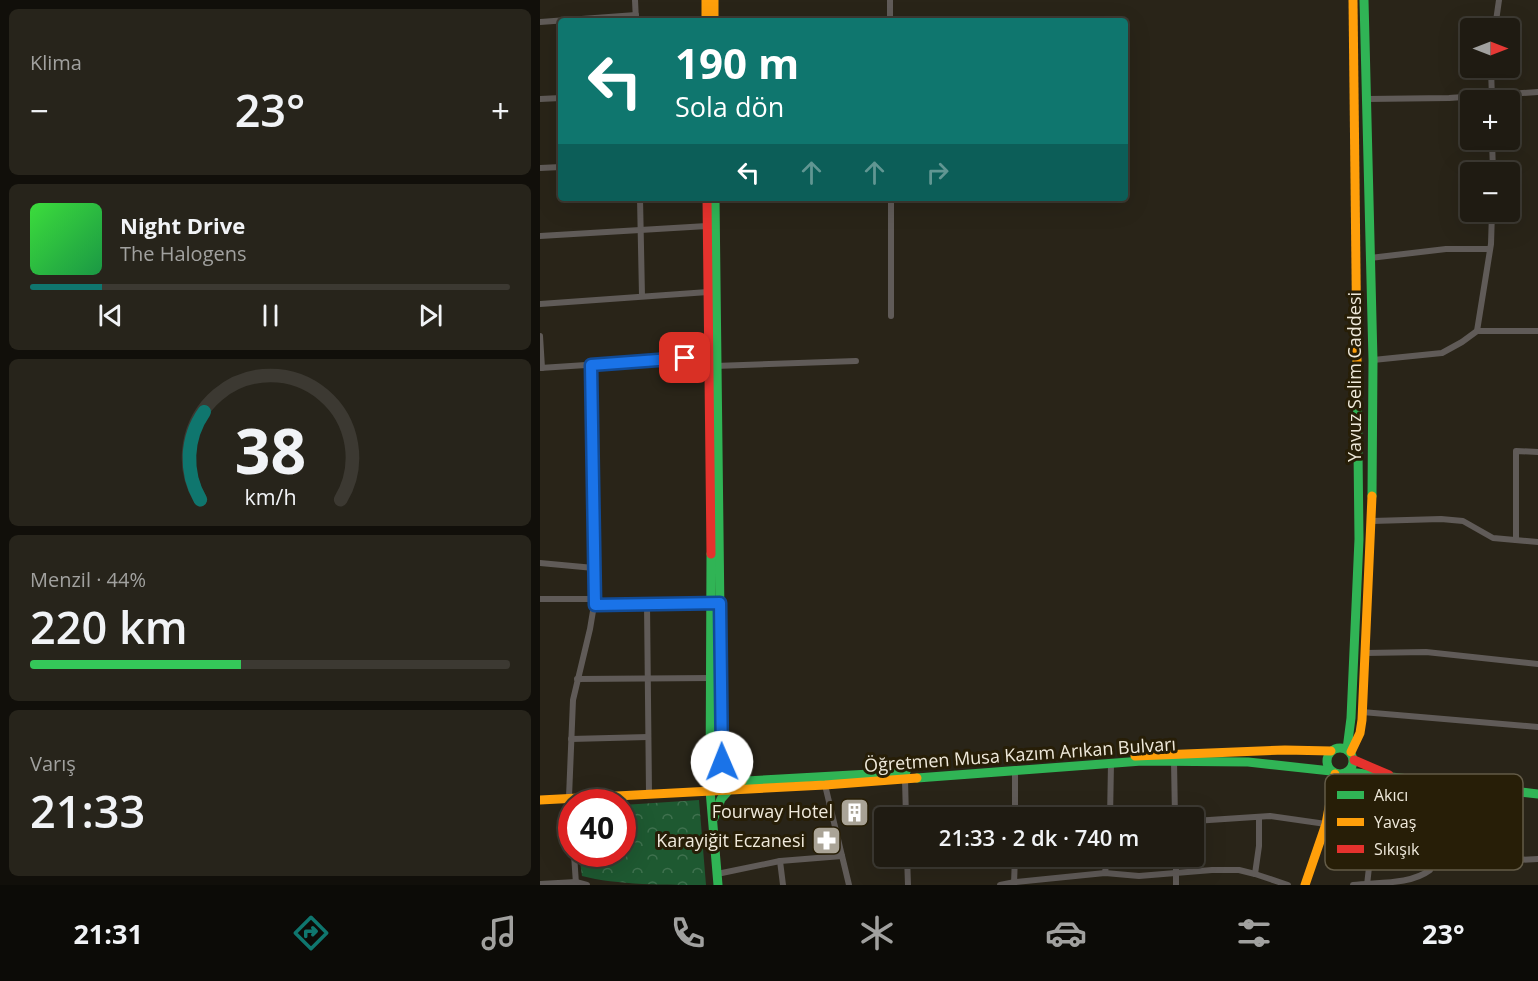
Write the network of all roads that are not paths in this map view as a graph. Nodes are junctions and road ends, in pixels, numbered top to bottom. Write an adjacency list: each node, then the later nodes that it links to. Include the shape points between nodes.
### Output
1 (635, 0): 8 (street)
2 (706, 0): 9 (street)
3 (714, 0): 10 (street)
4 (890, 0): 11 (street)
5 (1353, 0): 41 (street, Yavuz Selim Caddesi)
6 (1364, 0): 20 (street, Yavuz Selim Caddesi)
7 (1499, 0): 12 (street)
8 (636, 18)
9 (706, 18)
10 (714, 18)
11 (890, 18)
12 (1496, 18)
13 (558, 21): 14 (street)
14 (540, 22)
15 (1538, 92): 16 (street)
16 (1520, 94)
17 (558, 98): 19 (street)
18 (1460, 98): 20 (street)
19 (540, 99)
20 (1367, 99): 32 (street, Yavuz Selim Caddesi)
21 (558, 167): 22 (street)
22 (540, 168)
23 (640, 201): 29 (street)
24 (707, 201): 28 (street)
25 (715, 201): 43 (street)
26 (891, 201): 36 (street)
27 (1491, 222): 31 (street)
28 (707, 226): 29 (street); 33 (street)
29 (641, 231): 30 (street); 34 (street)
30 (540, 236)
31 (1490, 249): 32 (street, via 1446,249); 37 (street)
32 (1370, 258): 40 (street, Yavuz Selim Caddesi)
33 (708, 292): 34 (street); 43 (street)
34 (642, 296): 35 (street)
35 (540, 304)
36 (891, 316)
37 (1477, 331): 38 (street); 40 (street, via 1442,353)
38 (1538, 331)
39 (540, 336): 45 (street)
40 (1373, 360): 41 (street); 47 (street, Yavuz Selim Caddesi)
41 (1358, 361): 66 (street, Yavuz Selim Caddesi, via 1359,539)
42 (856, 362): 43 (street)
43 (712, 363): 44 (street); 54 (street)
44 (591, 365): 45 (street); 51 (street)
45 (541, 368)
46 (1538, 452): 48 (street, via 1516,451)
47 (1372, 521): 48 (street, via 1463,521 1493,538); 56 (street, Yavuz Selim Caddesi)
48 (1516, 540): 49 (street)
49 (1538, 542)
50 (540, 563): 51 (street)
51 (594, 568): 53 (street)
52 (540, 599): 53 (street)
53 (595, 602): 55 (street); 60 (street)
54 (716, 603): 55 (street); 59 (street); 69 (street)
55 (647, 604): 58 (street)
56 (1365, 652): 57 (street, via 1426,652); 61 (street, Yavuz Selim Caddesi)
57 (1538, 664)
58 (649, 677): 59 (street); 60 (street); 63 (street)
59 (712, 678): 81 (street)
60 (577, 679): 64 (street)
61 (1362, 712): 62 (street); 66 (street, Yavuz Selim Caddesi, via 1360,733)
62 (1538, 727)
63 (648, 737): 64 (street); 83 (street)
64 (571, 738): 82 (street)
65 (1331, 751): 66 (street, via 1339,747); 67 (street, Öğretmen Musa Kazım Arıkan Bulvarı, via 1228,751); 71 (street, via 1327,759)
66 (1351, 754): 72 (street, via 1353,765); 76 (street)
67 (1110, 760): 68 (street, Öğretmen Musa Kazım Arıkan Bulvarı); 70 (street, Öğretmen Musa Kazım Arıkan Bulvarı); 79 (street, Öğretmen Musa Kazım Arıkan Bulvarı); 91 (street)
68 (1174, 761): 71 (street, Öğretmen Musa Kazım Arıkan Bulvarı, via 1248,762); 92 (street)
69 (722, 762): 78 (street); 80 (street)
70 (1014, 770): 77 (street, Öğretmen Musa Kazım Arıkan Bulvarı); 90 (street)
71 (1333, 772): 73 (street)
72 (1348, 772): 74 (street); 75 (street)
73 (1338, 774)
74 (1343, 774)
75 (1358, 774)
76 (1387, 774)
77 (905, 778): 79 (street, Öğretmen Musa Kazım Arıkan Bulvarı); 89 (street)
78 (742, 781): 79 (street, Öğretmen Musa Kazım Arıkan Bulvarı); 80 (street, Öğretmen Musa Kazım Arıkan Bulvarı)
79 (825, 781): 80 (street, Öğretmen Musa Kazım Arıkan Bulvarı); 98 (street)
80 (725, 786): 81 (street, Öğretmen Musa Kazım Arıkan Bulvarı); 95 (street)
81 (710, 787): 83 (street, Öğretmen Musa Kazım Arıkan Bulvarı); 95 (street)
82 (569, 789)
83 (649, 793): 85 (street, Öğretmen Musa Kazım Arıkan Bulvarı)
84 (1523, 793): 86 (street)
85 (636, 794)
86 (1538, 794)
87 (558, 799): 88 (street, Öğretmen Musa Kazım Arıkan Bulvarı)
88 (540, 802)
89 (906, 807)
90 (1015, 807)
91 (1110, 807)
92 (1175, 807)
93 (1259, 817): 94 (street); 96 (street, via 1279,816); 111 (street)
94 (1204, 820)
95 (712, 823): 110 (street)
96 (1325, 824)
97 (1325, 827): 130 (street)
98 (843, 856): 101 (street); 123 (street)
99 (1538, 859): 100 (street)
100 (1523, 860)
101 (780, 861): 110 (street); 122 (street)
102 (575, 867): 115 (street)
103 (908, 867): 124 (street)
104 (1015, 867): 116 (street)
105 (1106, 867): 109 (street)
106 (1176, 867): 108 (street)
107 (1430, 870): 114 (street)
108 (1176, 872): 111 (street, via 1230,870); 112 (street); 128 (street)
109 (1105, 873): 112 (street); 113 (street)
110 (717, 874): 121 (street)
111 (1255, 874): 129 (street)
112 (1127, 875): 127 (street)
113 (1086, 876): 116 (street); 126 (street)
114 (1422, 876): 117 (street); 132 (street)
115 (576, 883): 118 (street); 120 (street)
116 (1015, 883): 125 (street)
117 (1402, 883): 119 (street)
118 (540, 884)
119 (1367, 884): 131 (street)
120 (587, 885)
121 (718, 885)
122 (783, 885)
123 (849, 885)
124 (908, 885)
125 (1000, 885)
126 (1086, 885)
127 (1128, 885)
128 (1176, 885)
129 (1288, 885)
130 (1305, 885)
131 (1353, 885)
132 (1422, 885)

